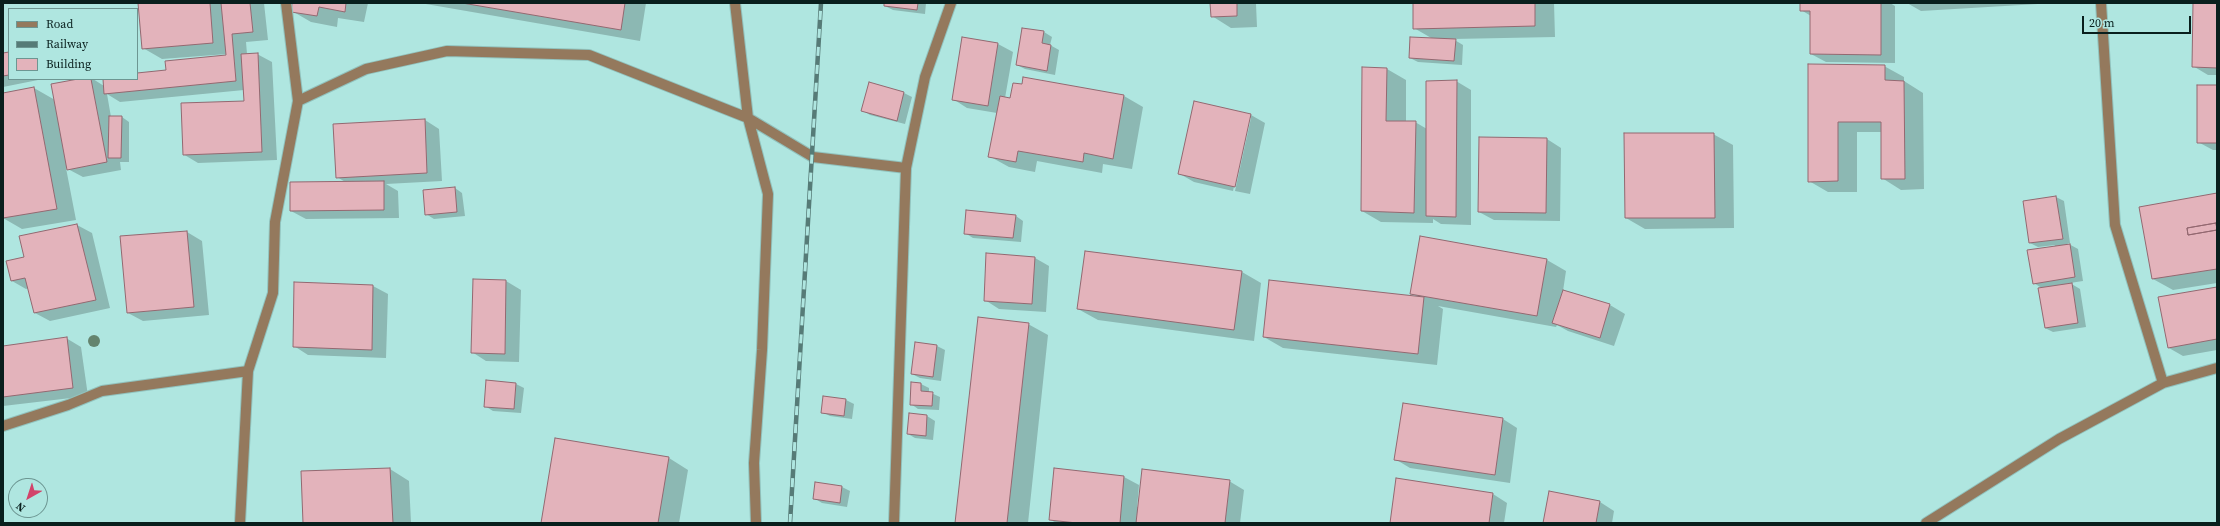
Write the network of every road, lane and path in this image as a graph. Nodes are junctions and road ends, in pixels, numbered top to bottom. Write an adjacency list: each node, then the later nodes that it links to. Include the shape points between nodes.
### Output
1 (286, 3): 5 (street)
2 (735, 3): 6 (street)
3 (951, 3): 7 (street, via 924,77)
4 (2101, 3): 10 (street, via 2115,226)
5 (298, 101): 6 (street, via 366,69 447,51 589,55); 9 (street, via 275,222 273,294)
6 (748, 118): 7 (street, via 813,157); 13 (street, via 768,194 762,350 754,463)
7 (906, 168): 14 (street)
8 (2217, 368): 10 (street)
9 (248, 371): 11 (street, via 102,391); 12 (street)
10 (2163, 383): 15 (street, via 2059,439)
11 (3, 426)
12 (240, 523)
13 (756, 523)
14 (894, 523)
15 (1926, 523)

